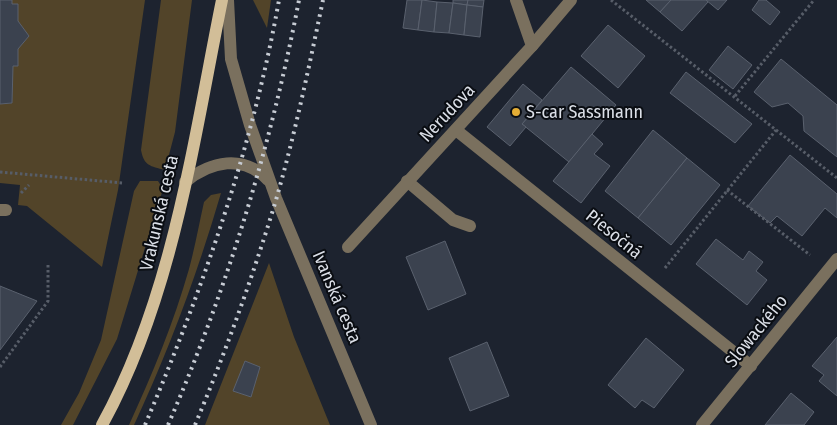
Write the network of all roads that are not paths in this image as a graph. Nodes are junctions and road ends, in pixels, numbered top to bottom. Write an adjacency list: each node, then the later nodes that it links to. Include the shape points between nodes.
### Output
1 (222, 0): 9 (main road, Vrakunská cesta)
2 (228, 0): 7 (street, Ivanská cesta, via 231,59)
3 (516, 0): 5 (street)
4 (571, 0): 5 (street, Nerudova)
5 (532, 46): 6 (street, Nerudova)
6 (456, 130): 8 (street, Nerudova); 13 (street, Piesočná)
7 (270, 181): 9 (street, via 259,170 225,163 211,166); 15 (street, Ivanská cesta)
8 (407, 181): 10 (street, via 453,220); 11 (street, Nerudova)
9 (185, 182): 14 (main road, Vrakunská cesta, via 144,333)
10 (470, 226)
11 (348, 247)
12 (837, 259): 13 (street, Slowackého)
13 (751, 366): 16 (street, Slowackého)
14 (102, 425)
15 (371, 425)
16 (702, 425)

